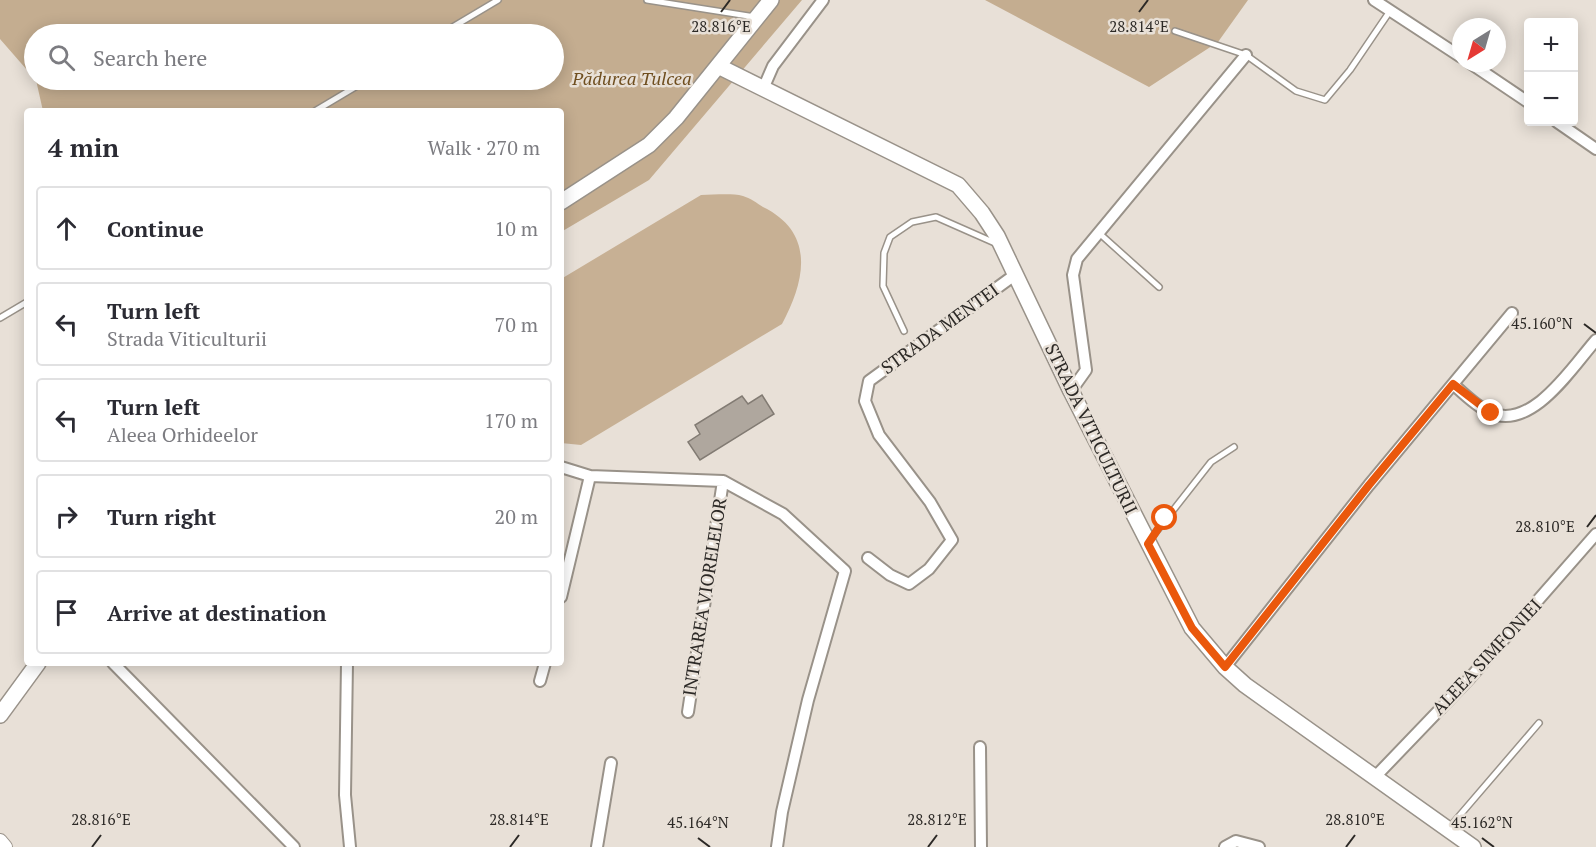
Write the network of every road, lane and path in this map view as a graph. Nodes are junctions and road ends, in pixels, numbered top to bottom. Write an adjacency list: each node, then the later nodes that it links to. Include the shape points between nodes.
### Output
1 (498, 0): 8 (lane)
2 (646, 0): 7 (lane)
3 (771, 0): 7 (main road)
4 (823, 0): 14 (street, via 772,66)
5 (1374, 0): 6 (street)
6 (1391, 10): 10 (street); 11 (lane, via 1325,100 1296,91)
7 (758, 18): 12 (main road)
8 (458, 24)
9 (1175, 31): 11 (lane)
10 (1452, 51)
11 (1246, 55): 21 (street)
12 (720, 67): 14 (main road, STRADA VITICULTURII); 20 (main road, via 649,145)
13 (1483, 72): 16 (street)
14 (763, 89): 22 (main road, STRADA VITICULTURII, via 958,184)
15 (350, 90): 17 (lane)
16 (1524, 99)
17 (320, 108)
18 (1563, 126): 19 (street)
19 (1596, 149)
20 (564, 200)
21 (1099, 233): 24 (lane); 31 (street, via 1077,259 1073,275 1086,370)
22 (1002, 246): 23 (main road, STRADA VITICULTURII); 28 (lane, via 936,217 912,222 890,237 884,253 883,286)
23 (1016, 274): 31 (main road, STRADA VITICULTURII); 38 (street, STRADA MENTEI, via 869,381 865,401 879,435 930,502 952,540 929,569 909,584)
24 (1159, 287)
25 (24, 304): 27 (lane)
26 (1512, 313): 30 (street)
27 (0, 318)
28 (904, 331)
29 (1596, 340): 30 (street, via 1532,410 1512,415 1491,413)
30 (1453, 384): 44 (street)
31 (1071, 391): 37 (main road, STRADA VITICULTURII)
32 (1233, 447): 37 (lane, via 1211,462)
33 (564, 468): 34 (street)
34 (590, 476): 35 (street); 39 (street)
35 (723, 481): 46 (street, INTRAREA VIORELELOR); 58 (street, via 783,514 845,571 808,700)
36 (1596, 534): 51 (street, ALEEA SIMFONIEI, via 1477,670)
37 (1148, 544): 44 (main road, STRADA VITICULTURII, via 1192,628)
38 (868, 558)
39 (564, 584)
40 (36, 666): 47 (main road)
41 (116, 666): 55 (street)
42 (347, 666): 56 (street, via 345,795)
43 (544, 666): 45 (street)
44 (1225, 667): 51 (main road, STRADA VITICULTURII, via 1296,723)
45 (540, 681)
46 (688, 712)
47 (0, 715)
48 (1539, 723): 52 (lane)
49 (980, 747): 59 (street)
50 (610, 763): 57 (street)
51 (1376, 777): 52 (main road, STRADA VITICULTURII)
52 (1448, 829): 62 (main road, STRADA VITICULTURII)
53 (0, 841): 54 (street)
54 (5, 847)
55 (294, 847)
56 (350, 847)
57 (597, 847)
58 (777, 847)
59 (981, 847)
60 (1225, 847): 61 (street, via 1236,841)
61 (1259, 847)
62 (1473, 847)

